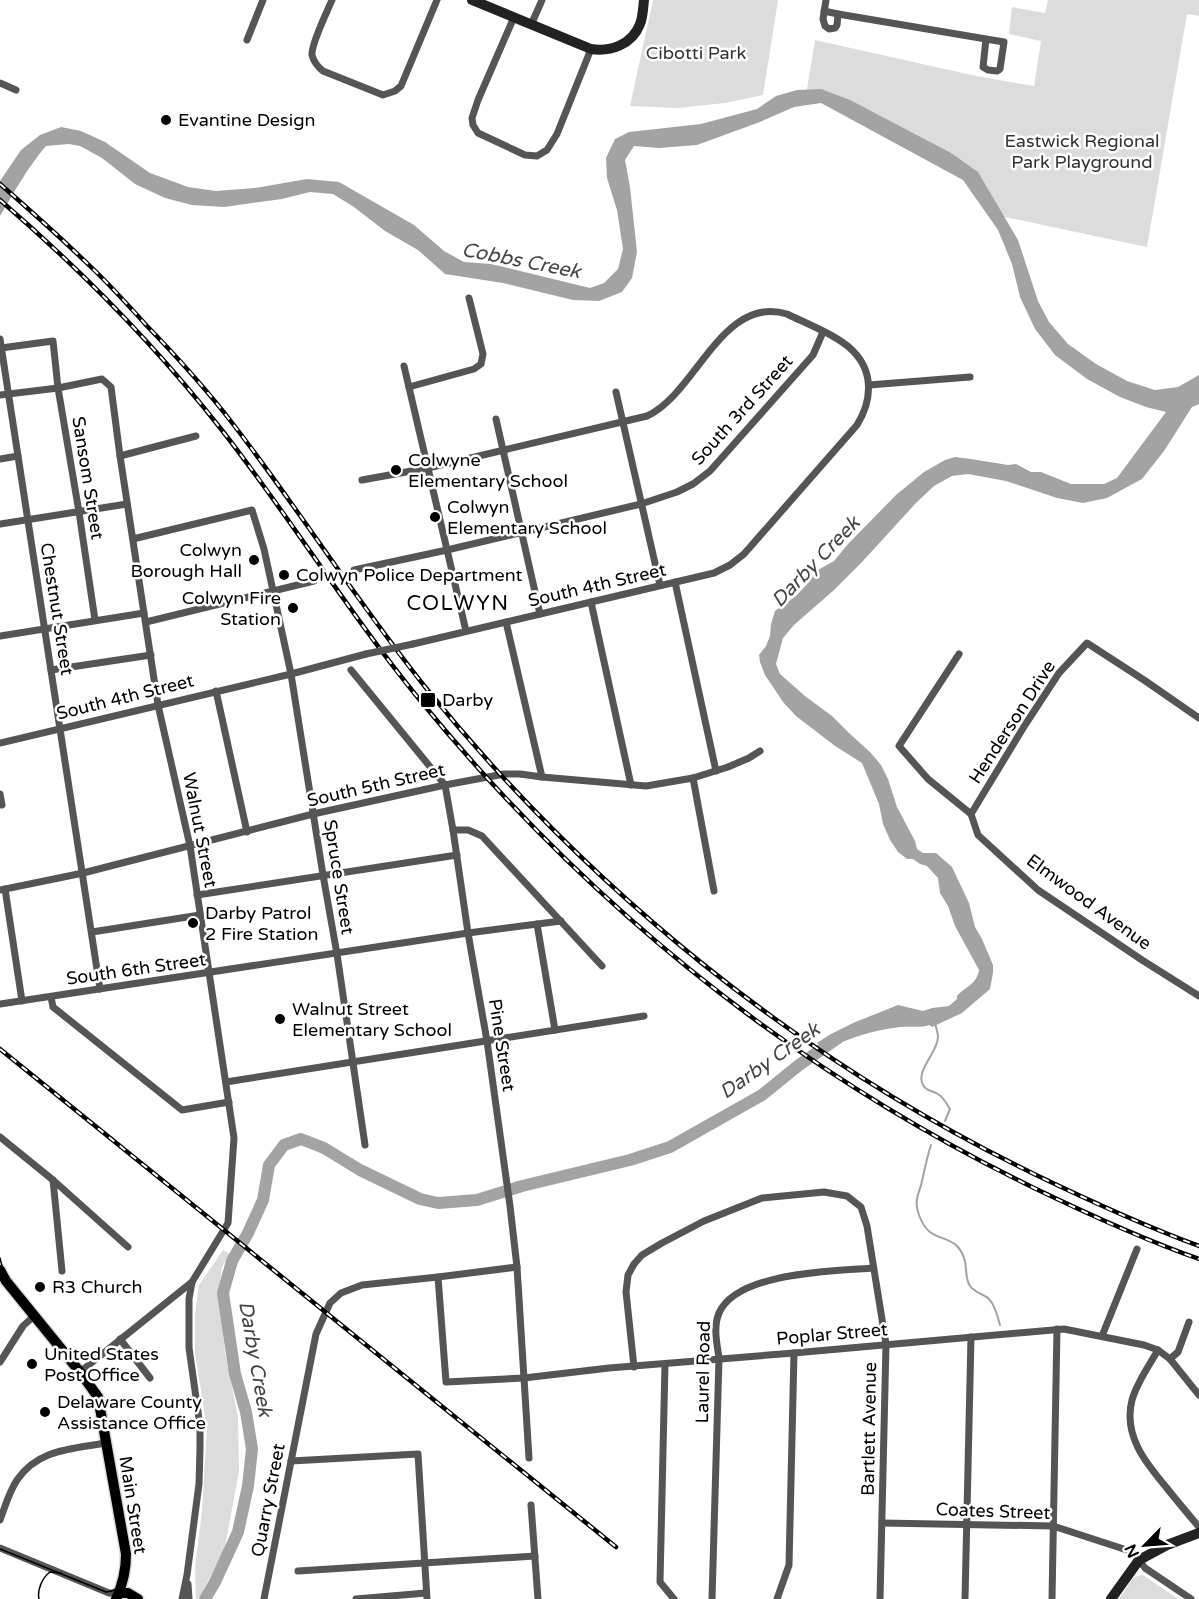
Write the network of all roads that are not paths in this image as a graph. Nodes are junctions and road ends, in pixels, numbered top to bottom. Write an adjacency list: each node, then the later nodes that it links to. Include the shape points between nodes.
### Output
1 (263, 0): 13 (street)
2 (332, 0): 3 (street, via 314,44 315,62 323,71 383,95 401,86)
3 (437, 0)
4 (472, 0): 10 (street)
5 (542, 0): 11 (street)
6 (644, 0): 14 (street, via 640,25 634,34 613,49)
7 (826, 0): 8 (street)
8 (824, 11): 9 (street); 9 (street, via 823,23 829,29 837,26)
9 (838, 14): 12 (street)
10 (514, 17): 11 (street); 14 (street, via 472,118 475,130 484,137 525,155 543,154 557,134)
11 (531, 25): 14 (street)
12 (986, 39): 12 (street, via 1004,42 998,71 983,67)
13 (247, 40)
14 (591, 49)
15 (0, 83): 16 (street)
16 (16, 90)
17 (469, 298): 24 (street, via 483,354 481,364)
18 (823, 332): 23 (street, via 853,351 864,367); 30 (street, via 787,314 772,311 750,315 731,328 663,405 647,416); 39 (street, South 3rd Street, via 813,355 710,471 677,492)
19 (0, 339): 20 (street, Chestnut Street)
20 (1, 348): 25 (street, Sansom Street, via 53,341); 27 (street, Chestnut Street)
21 (404, 366): 24 (street)
22 (970, 377): 23 (street)
23 (869, 385): 48 (street, South 4th Street, via 865,410 857,425 744,554 721,570)
24 (409, 387): 36 (street)
25 (58, 388): 27 (street); 34 (street, Walnut Street, via 102,379 111,387); 40 (street, Sansom Street)
26 (616, 392): 30 (street)
27 (8, 394): 28 (street); 33 (street, Chestnut Street)
28 (0, 395)
29 (496, 419): 32 (street)
30 (623, 422): 32 (street); 39 (street)
31 (196, 436): 34 (street)
32 (503, 450): 36 (street); 43 (street)
33 (18, 456): 35 (street); 41 (street, Chestnut Street)
34 (120, 456): 38 (street, Walnut Street)
35 (0, 459)
36 (428, 468): 37 (street); 45 (street)
37 (362, 480)
38 (127, 504): 40 (street); 44 (street, Walnut Street)
39 (641, 504): 43 (street, South 3rd Street); 49 (street)
40 (79, 512): 41 (street); 54 (street, Sansom Street)
41 (28, 521): 42 (street); 57 (street, Chestnut Street)
42 (0, 524)
43 (522, 532): 45 (street, South 3rd Street); 53 (street)
44 (133, 539): 50 (street, Spruce Street, via 252,510); 52 (street, Walnut Street)
45 (447, 550): 46 (street, South 3rd Street); 58 (street)
46 (354, 570)
47 (314, 581): 50 (street)
48 (675, 582): 49 (street, South 4th Street); 71 (street)
49 (660, 585): 51 (street, South 4th Street)
50 (273, 590): 55 (street); 64 (street, Spruce Street)
51 (591, 602): 53 (street, South 4th Street); 75 (street)
52 (144, 613): 54 (street); 55 (street, Walnut Street)
53 (540, 614): 56 (street, South 4th Street)
54 (95, 620): 57 (street)
55 (146, 622): 61 (street, Walnut Street)
56 (506, 622): 58 (street, South 4th Street); 72 (street)
57 (45, 628): 59 (street); 62 (street, Chestnut Street)
58 (466, 631): 64 (street, South 4th Street, bridge)
59 (0, 636)
60 (959, 654): 79 (street, Elmwood Avenue, via 899,746 928,779)
61 (151, 655): 62 (street); 66 (street, Walnut Street)
62 (51, 670): 68 (street, Chestnut Street)
63 (351, 670): 74 (street, Pine Street)
64 (291, 674): 65 (street, South 4th Street); 78 (street, Spruce Street)
65 (216, 691): 66 (street, South 4th Street); 81 (street)
66 (158, 705): 68 (street, South 4th Street); 82 (street, Walnut Street)
67 (1199, 718): 79 (street, Henderson Drive, via 1087,643 1059,673)
68 (60, 728): 69 (street, South 4th Street); 84 (street, Chestnut Street)
69 (0, 743)
70 (760, 751): 71 (street, South 5th Street)
71 (716, 771): 73 (street, South 5th Street)
72 (542, 777): 74 (street, South 5th Street, via 504,774); 75 (street, South 5th Street)
73 (693, 778): 75 (street, South 5th Street); 87 (street)
74 (445, 785): 78 (street, South 5th Street); 80 (street, Pine Street)
75 (631, 785)
76 (0, 794): 77 (street)
77 (2, 805)
78 (314, 814): 81 (street, South 5th Street); 85 (street, Spruce Street)
79 (971, 814): 98 (street, Elmwood Avenue, via 978,835 1038,890)
80 (453, 830): 83 (street, Pine Street); 90 (street, via 468,830 482,836)
81 (247, 832): 82 (street, South 5th Street)
82 (190, 846): 84 (street, South 5th Street); 88 (street, Walnut Street)
83 (457, 855): 85 (street); 93 (street, Pine Street)
84 (83, 873): 86 (street, South 5th Street); 92 (street, Chestnut Street)
85 (323, 875): 88 (street); 94 (street, Spruce Street)
86 (3, 890): 100 (street)
87 (714, 891)
88 (197, 895): 89 (street, Walnut Street)
89 (200, 915): 92 (street); 96 (street, Walnut Street)
90 (561, 921): 91 (street, South 6th Street); 95 (street)
91 (537, 924): 93 (street, South 6th Street); 103 (street)
92 (92, 932): 97 (street, Chestnut Street)
93 (468, 933): 94 (street, South 6th Street); 104 (street, Pine Street)
94 (337, 954): 96 (street, South 6th Street); 105 (street, Spruce Street)
95 (602, 966)
96 (209, 973): 97 (street, South 6th Street); 106 (street, Walnut Street)
97 (100, 989): 99 (street, South 6th Street)
98 (1199, 996)
99 (51, 997): 100 (street, South 6th Street); 107 (street, via 53,1007 182,1110)
100 (22, 1001): 101 (street, South 6th Street)
101 (0, 1004)
102 (644, 1016): 103 (street)
103 (555, 1030): 104 (street)
104 (487, 1041): 105 (street); 113 (street, Pine Street)
105 (352, 1062): 106 (street); 109 (street, Spruce Street)
106 (226, 1082): 107 (street, Walnut Street)
107 (229, 1102): 118 (street, Walnut Street, via 234,1138 228,1223)
108 (0, 1137): 110 (street)
109 (365, 1145)
110 (53, 1180): 111 (street); 116 (street)
111 (128, 1247)
112 (1137, 1249): 122 (street)
113 (517, 1267): 117 (street); 135 (street, Pine Street)
114 (873, 1268): 125 (street, Bartlett Avenue); 128 (street, Laurel Road, via 783,1276 736,1293 718,1314); 132 (street, Bartlett Avenue, via 861,1207 847,1196 824,1192 762,1198 704,1221 642,1255 628,1275 626,1292)
115 (0, 1269): 119 (main road, Main Street)
116 (62, 1271)
117 (438, 1278): 135 (street, Poplar Street, via 446,1382); 139 (street, Quarry Street, via 362,1285 341,1293 330,1303 316,1334)
118 (192, 1282): 124 (street); 152 (street, via 189,1348 200,1448)
119 (34, 1316): 130 (street); 133 (main road, Main Street)
120 (1189, 1322): 129 (street, via 1178,1352)
121 (1057, 1329): 122 (street, Poplar Street); 123 (street, Poplar Street); 144 (street)
122 (1102, 1336): 126 (street, Poplar Street)
123 (971, 1337): 125 (street, Poplar Street); 143 (street)
124 (120, 1339): 133 (street); 134 (street)
125 (886, 1344): 127 (street, Poplar Street); 142 (street, Bartlett Avenue)
126 (1158, 1350): 129 (street, Poplar Street); 145 (street, via 1136,1389 1130,1414 1134,1441 1146,1463)
127 (794, 1353): 128 (street, Poplar Street); 163 (street, via 789,1565)
128 (719, 1358): 131 (street, Poplar Street); 162 (street, Laurel Road)
129 (1170, 1359): 136 (street, Poplar Street)
130 (0, 1362)
131 (665, 1364): 132 (street, Poplar Street); 161 (street, via 660,1582)
132 (634, 1367): 135 (street, Poplar Street)
133 (80, 1372): 137 (main road, Main Street, via 98,1397)
134 (150, 1378)
135 (524, 1378): 138 (street, Pine Street)
136 (1199, 1395)
137 (106, 1443): 141 (street, via 59,1451 35,1461 17,1480); 153 (main road, Main Street, via 126,1554)
138 (529, 1458)
139 (291, 1461): 150 (street, via 418,1454); 158 (street, Quarry Street)
140 (531, 1505): 148 (street)
141 (0, 1520)
142 (882, 1523): 143 (street, Coates Street); 164 (street, Bartlett Avenue)
143 (967, 1525): 144 (street, Coates Street); 165 (street)
144 (1053, 1526): 149 (street, Coates Street, via 1133,1552); 166 (street)
145 (1199, 1527)
146 (1199, 1533): 149 (street)
147 (0, 1548): 153 (street)
148 (535, 1556): 150 (street); 160 (street)
149 (1139, 1560): 167 (street); 168 (street, Coates Street)
150 (424, 1563): 151 (street); 154 (street)
151 (298, 1571)
152 (187, 1575): 156 (street); 157 (street)
153 (118, 1596): 155 (main road, via 128,1593)
154 (427, 1596): 159 (street)
155 (138, 1599)
156 (182, 1599)
157 (189, 1599)
158 (264, 1599)
159 (356, 1599)
160 (538, 1599)
161 (674, 1599)
162 (712, 1599)
163 (777, 1599)
164 (880, 1599)
165 (965, 1599)
166 (1052, 1599)
167 (1111, 1599)
168 (1191, 1599)

